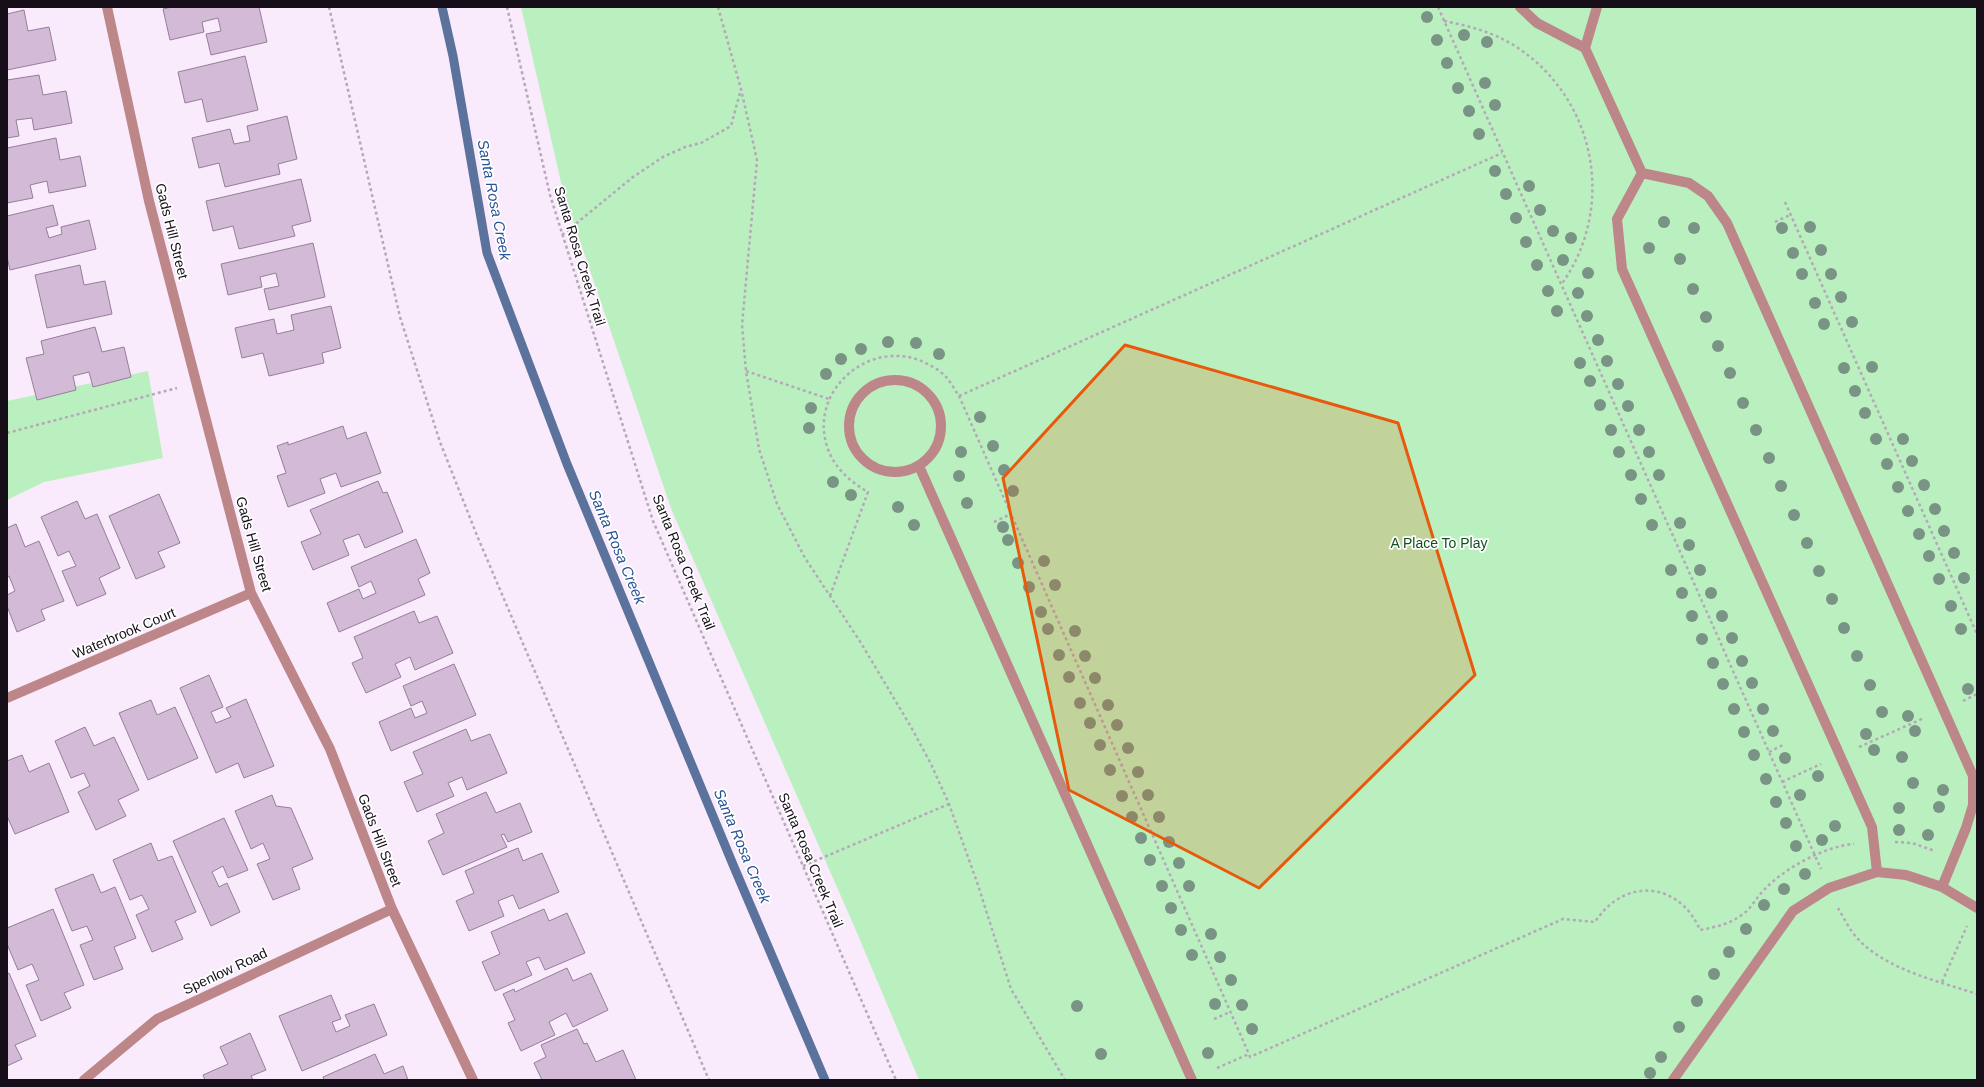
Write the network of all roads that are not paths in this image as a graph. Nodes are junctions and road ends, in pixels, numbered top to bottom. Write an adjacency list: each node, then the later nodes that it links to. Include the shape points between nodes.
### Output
1 (108, 7): 7 (street, Gads Hill Street, via 149,201)
2 (1520, 7): 4 (street, via 1537,23)
3 (1597, 7): 4 (street)
4 (1585, 48): 5 (street)
5 (1642, 173): 9 (street, via 1616,219 1622,269 1872,827); 10 (street, via 1689,183 1708,196 1727,223 1972,776 1973,805)
6 (919, 466): 6 (street, via 929,457 941,435 938,409 927,393 911,382 886,380 872,385 860,394 852,406 849,436 855,450 864,461 891,472); 15 (street)
7 (251, 593): 8 (street, Waterbrook Court); 12 (street, Gads Hill Street, via 330,749)
8 (7, 698)
9 (1878, 872): 10 (street, via 1906,875); 16 (street, via 1829,888 1793,911)
10 (1942, 887): 11 (street)
11 (1976, 907)
12 (392, 908): 13 (street, Spenlow Road, via 157,1019); 14 (street, Gads Hill Street)
13 (84, 1080)
14 (473, 1080)
15 (1192, 1080)
16 (1673, 1080)

